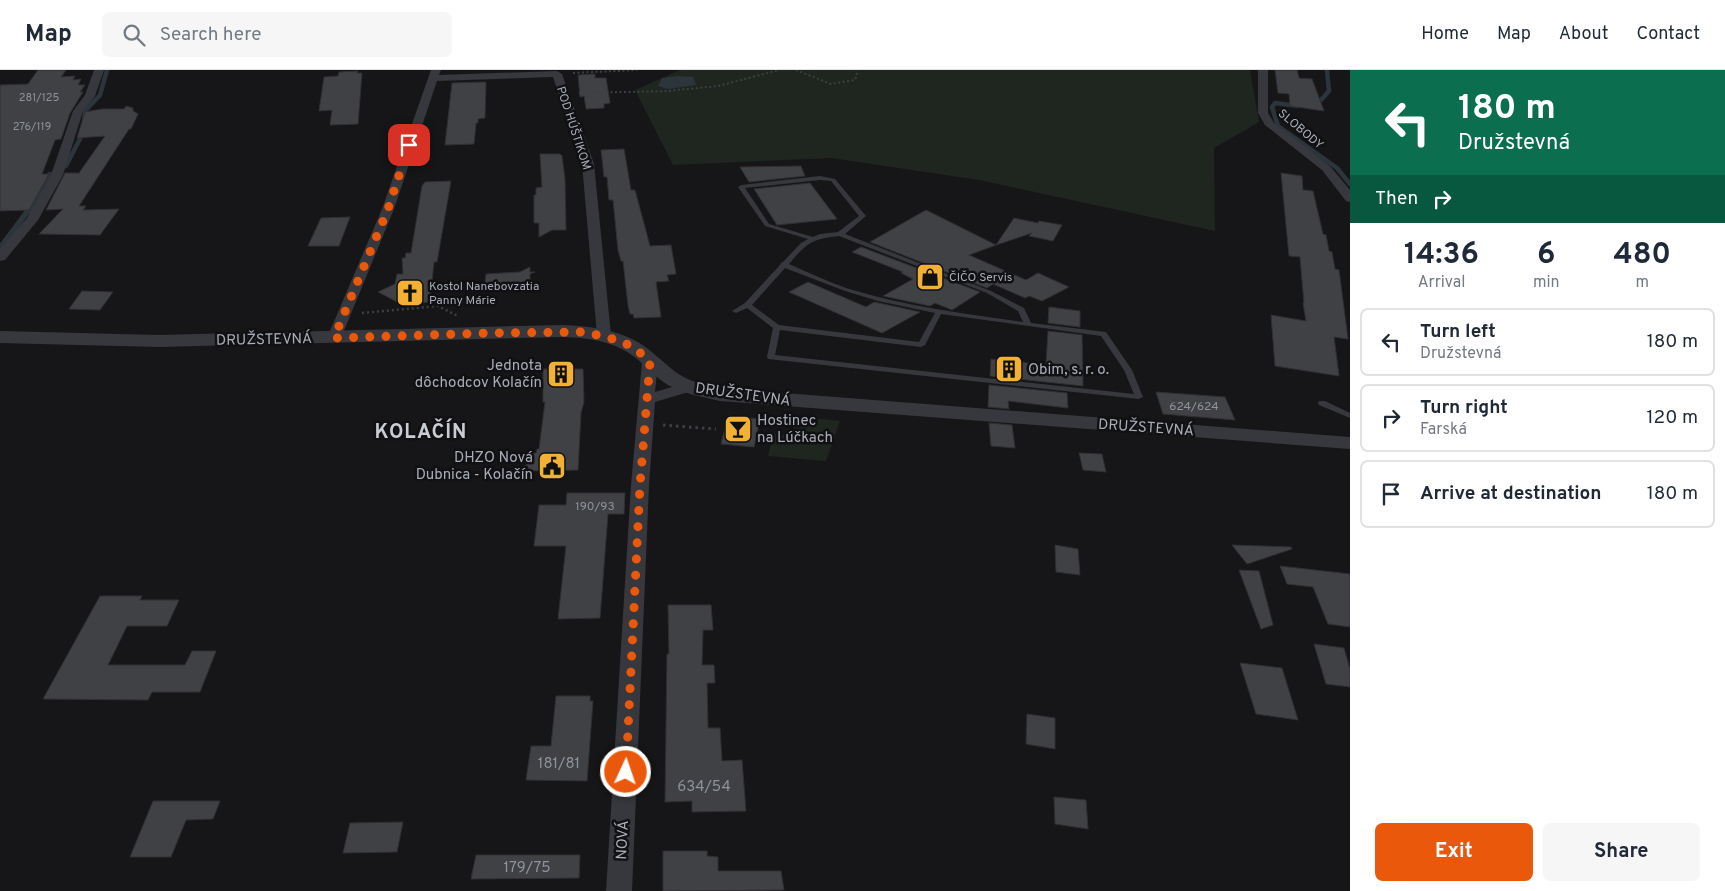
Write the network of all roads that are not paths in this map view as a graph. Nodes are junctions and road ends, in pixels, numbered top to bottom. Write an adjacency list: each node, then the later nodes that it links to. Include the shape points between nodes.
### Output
1 (99, 70): 7 (street, via 90,96 78,112 57,175 32,220)
2 (1263, 70): 4 (street, SLOBODY, via 1264,113 1270,125 1326,168)
3 (434, 74): 14 (street, POD HÚŠTIKOM, via 557,74 588,164); 16 (street, via 388,209)
4 (1350, 198)
5 (840, 234): 6 (lane); 6 (lane, via 863,216 833,180 820,178 741,187 767,225); 12 (lane, via 989,292 1021,310)
6 (813, 239): 8 (lane, via 803,244)
7 (0, 257)
8 (783, 264): 9 (lane); 11 (lane, via 847,290)
9 (748, 305): 10 (lane); 13 (lane)
10 (736, 311)
11 (939, 311): 12 (lane); 13 (lane, via 921,345)
12 (1028, 324): 13 (lane, via 1103,334 1128,370 1139,397 771,357)
13 (777, 327)
14 (604, 335): 16 (street, DRUŽSTEVNÁ, via 563,331); 17 (street, DRUŽSTEVNÁ, via 636,349)
15 (0, 337): 16 (street, DRUŽSTEVNÁ, via 159,341)
16 (334, 338)
17 (650, 362): 18 (street, DRUŽSTEVNÁ); 19 (street, NOVÁ)
18 (689, 387): 19 (street); 22 (street, DRUŽSTEVNÁ, via 711,393 787,401)
19 (648, 399): 23 (street, NOVÁ, via 640,485)
20 (1322, 403): 21 (lane)
21 (1350, 416)
22 (1350, 443)
23 (619, 891)

